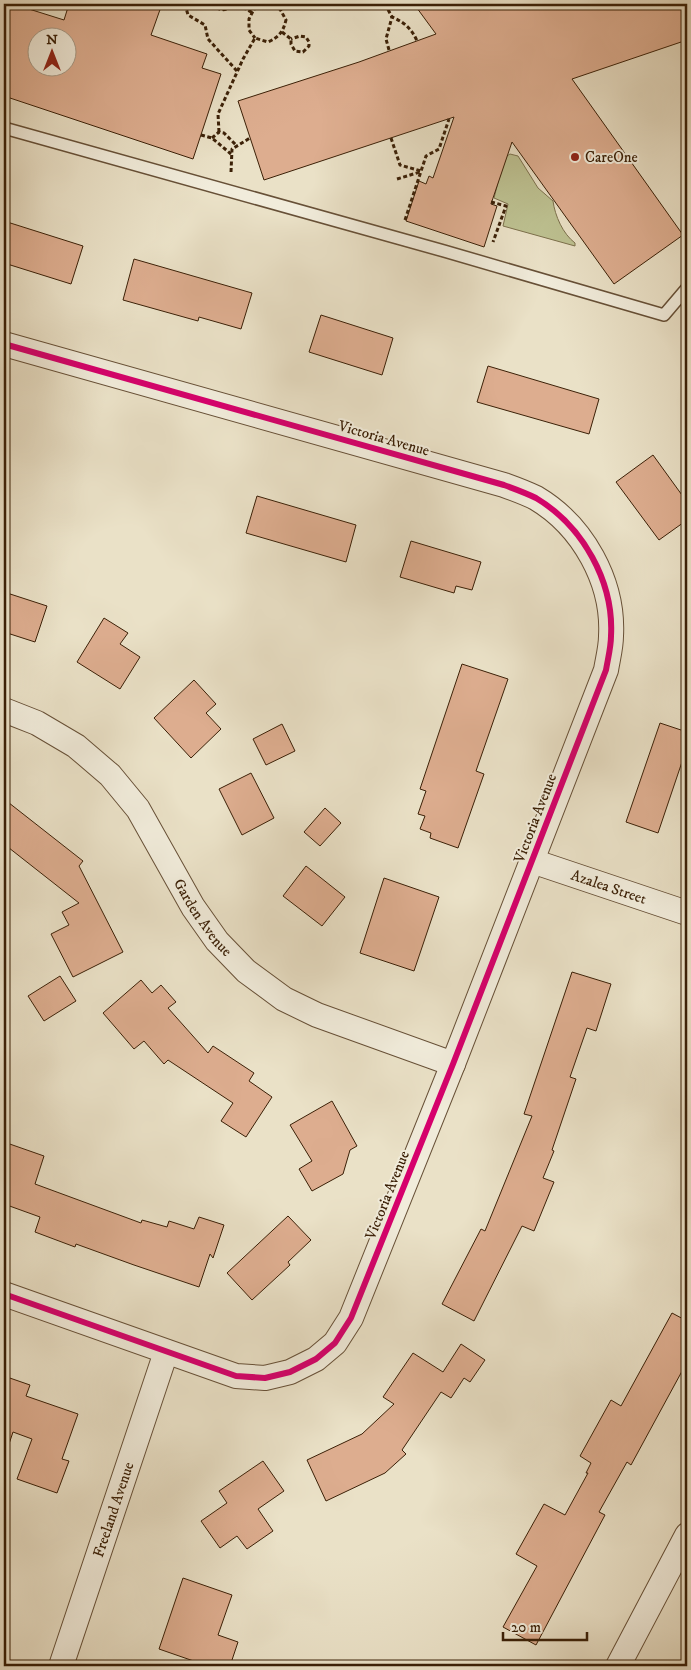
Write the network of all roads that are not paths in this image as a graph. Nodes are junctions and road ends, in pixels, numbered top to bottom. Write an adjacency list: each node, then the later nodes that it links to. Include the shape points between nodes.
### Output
1 (4, 128): 2 (lane, via 664,315)
2 (687, 288)
3 (4, 344): 5 (street, Victoria Avenue, via 504,484 536,498 560,516 581,539 598,568 609,602 611,636 606,670)
4 (4, 710): 7 (street, Garden Avenue, via 38,723 76,746 110,775 138,809 198,914 217,941 246,971 284,999 317,1015)
5 (532, 861): 6 (street, Azalea Street); 7 (street, Victoria Avenue)
6 (687, 912)
7 (453, 1064): 9 (street, Victoria Avenue, via 351,1318 335,1342 316,1359 290,1372 265,1378 236,1376)
8 (4, 1294): 9 (street, Victoria Avenue)
9 (166, 1352): 11 (street, Freeland Avenue)
10 (687, 1535): 12 (street)
11 (61, 1666)
12 (618, 1666)

